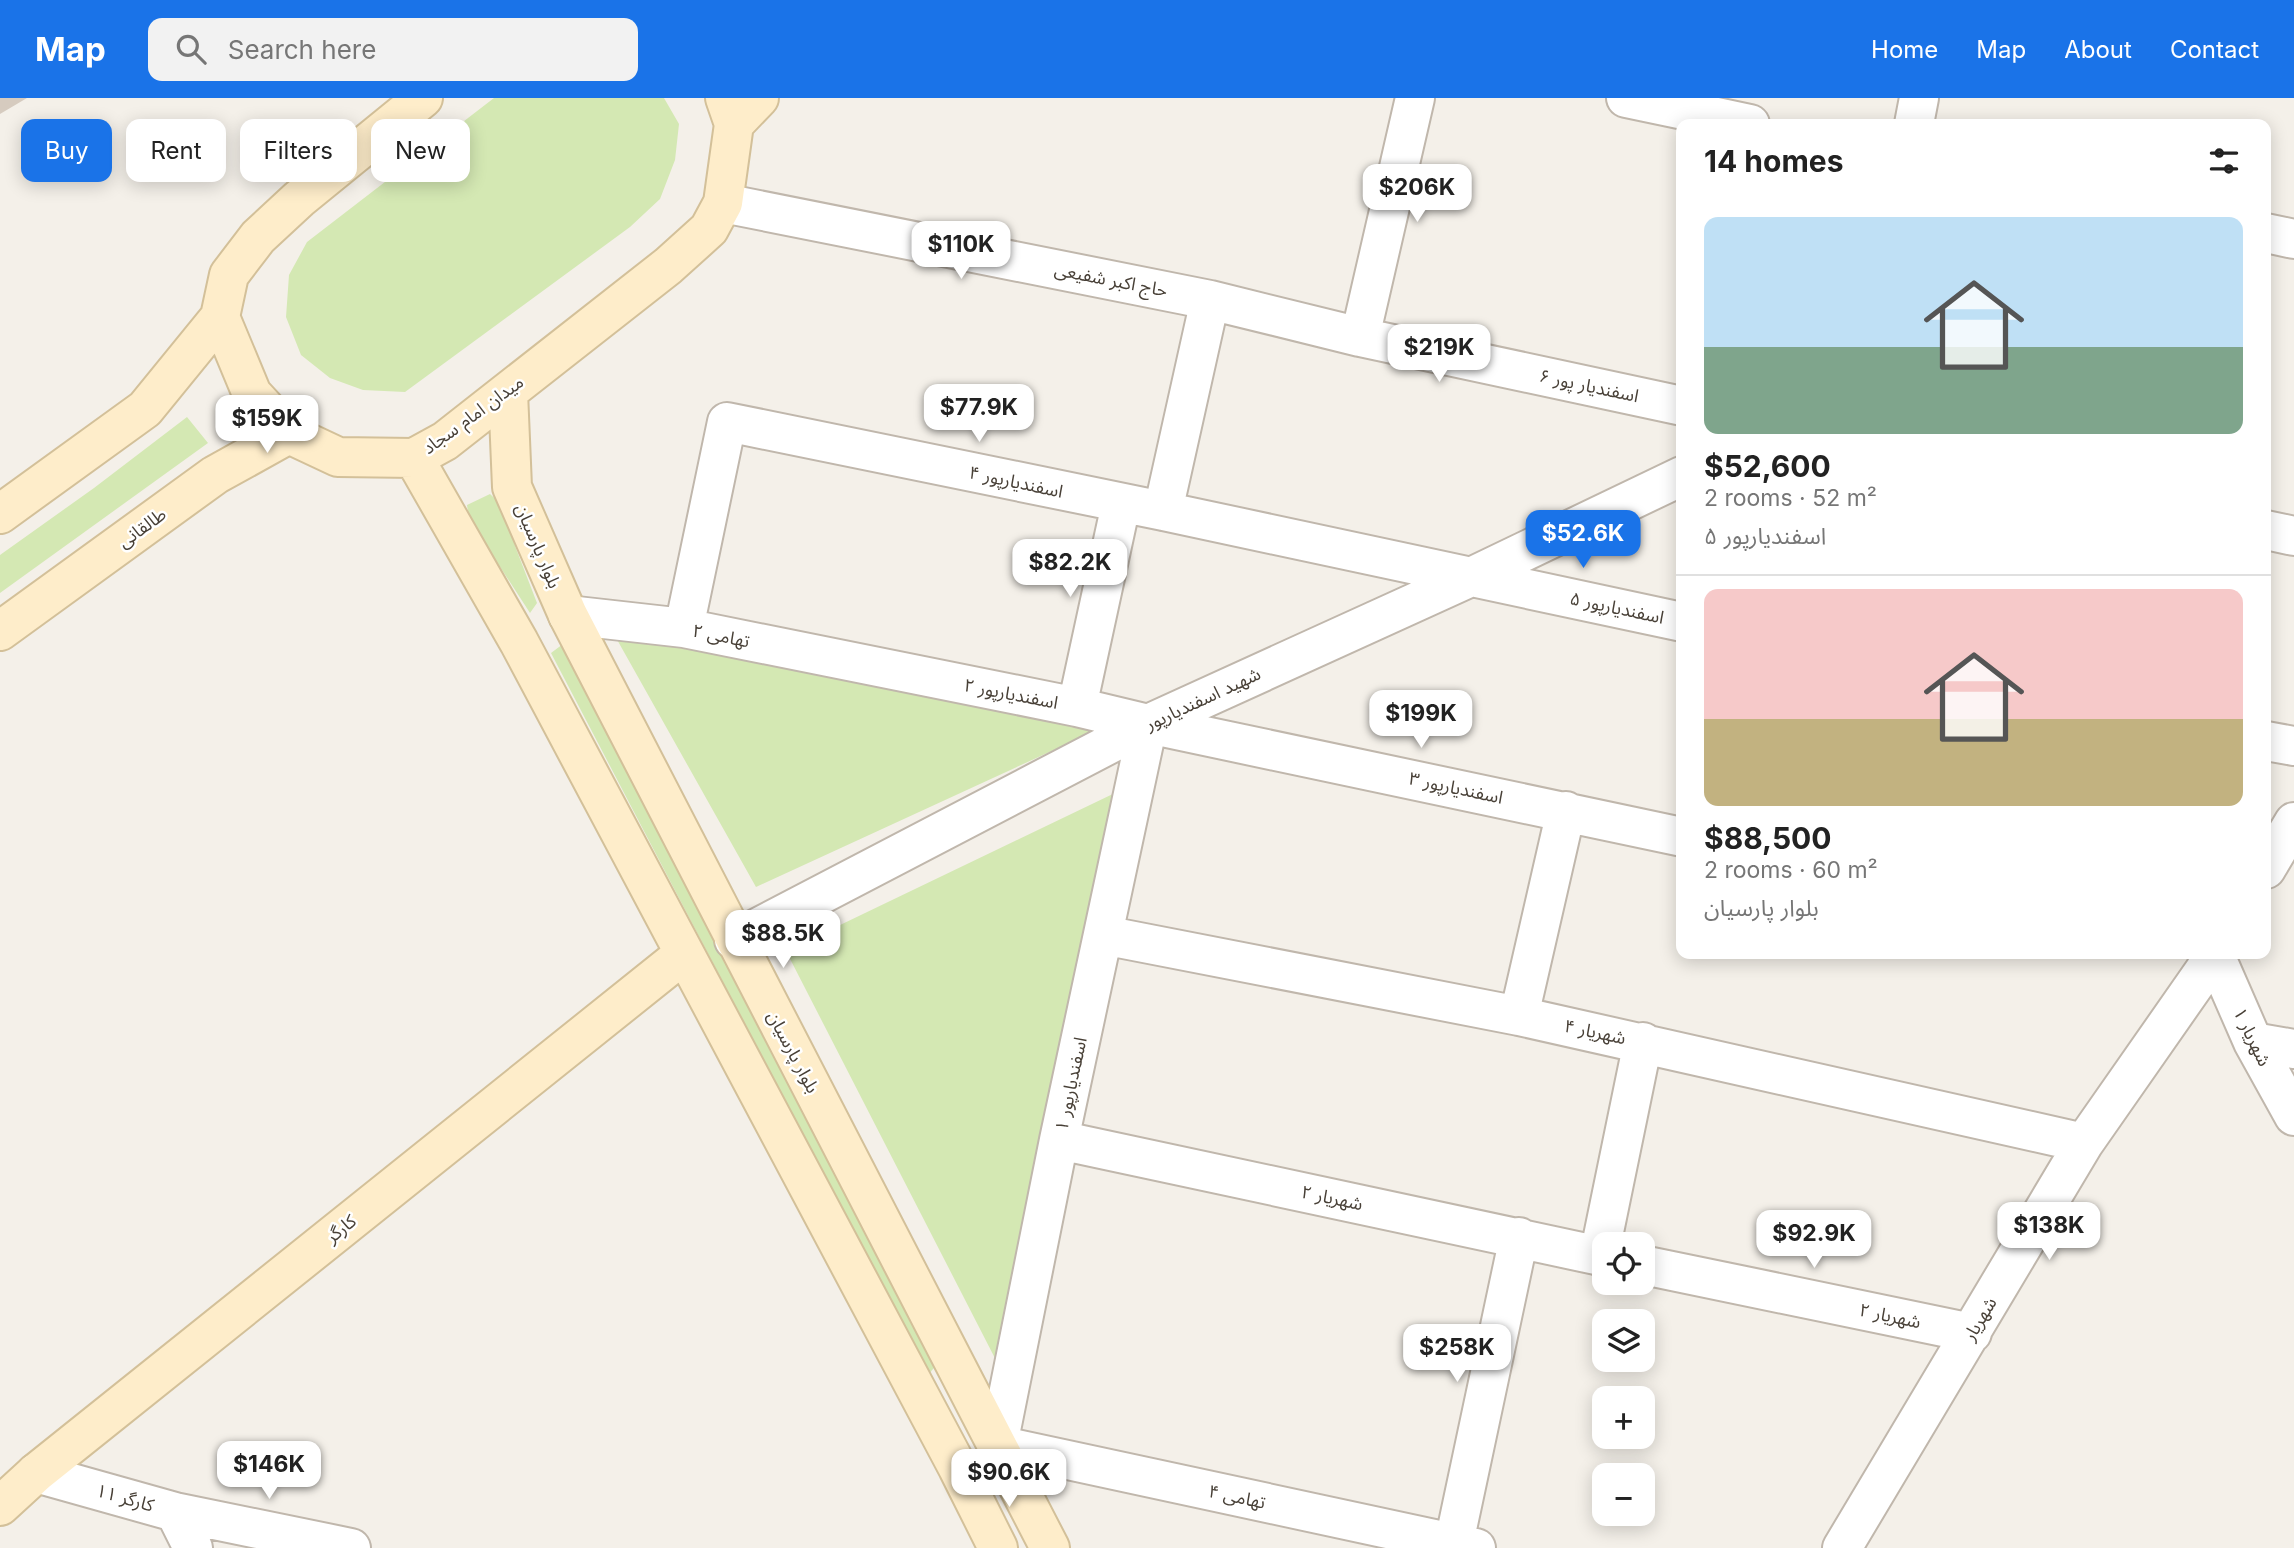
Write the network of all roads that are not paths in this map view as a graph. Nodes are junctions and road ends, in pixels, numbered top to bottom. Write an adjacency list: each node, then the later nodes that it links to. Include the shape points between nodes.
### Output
1 (423, 98): 12 (main road, via 258,237 229,275)
2 (1415, 98): 13 (street)
3 (1626, 98): 6 (street)
4 (1919, 98): 7 (street)
5 (739, 107): 8 (main road, میدان امام سجاد)
6 (1726, 119)
7 (1915, 119)
8 (723, 203): 11 (street, حاج اکبر شفیعی); 14 (main road, میدان امام سجاد, via 709,229 668,266)
9 (2271, 234): 10 (street)
10 (2294, 239)
11 (1210, 300): 13 (street, اسفندیار پور ۶); 20 (street)
12 (220, 317): 16 (main road, میدان امام سجاد, via 252,394); 21 (main road, via 145,409)
13 (1360, 337): 15 (street, اسفندیار پور ۶)
14 (508, 392): 17 (main road, میدان امام سجاد, via 445,441); 25 (main road, بلوار پارسیان, via 512,486)
15 (1676, 405)
16 (289, 434): 17 (main road, میدان امام سجاد, via 338,457); 28 (main road, طالقانی, via 215,475)
17 (414, 458): 29 (main road)
18 (1676, 479): 24 (street, شهید اسفندیارپور)
19 (1121, 504): 20 (street, اسفندیارپور ۴); 27 (street, اسفندیارپور ۴, via 727,422); 31 (street)
20 (1163, 511): 24 (street, اسفندیارپور ۴)
21 (0, 514)
22 (2271, 531): 23 (street)
23 (2294, 536)
24 (1471, 577): 26 (street, اسفندیارپور ۵); 32 (street, شهید اسفندیارپور)
25 (568, 615): 27 (street, تهامی ۲); 29 (main road); 40 (main road, بلوار پارسیان)
26 (1676, 621)
27 (684, 628): 30 (street, تهامی ۲)
28 (0, 631)
29 (519, 642): 41 (main road)
30 (873, 667): 31 (street, اسفندیارپور ۲)
31 (1077, 707): 32 (street, اسفندیارپور ۲)
32 (1148, 724): 35 (street, اسفندیارپور ۳); 39 (street, اسفندیارپور ۱); 40 (street, شهید اسفندیارپور)
33 (2271, 742): 34 (street)
34 (2294, 746)
35 (1566, 811): 37 (street, اسفندیارپور ۳); 44 (street)
36 (2294, 822): 38 (street)
37 (1676, 836)
38 (2271, 861)
39 (1103, 935): 44 (street, شهریار ۴); 49 (street, اسفندیارپور ۱)
40 (734, 940): 56 (main road, بلوار پارسیان)
41 (684, 954): 57 (main road); 60 (main road, کارگر)
42 (2210, 959): 50 (street, شهریار)
43 (2215, 959): 46 (street, شهریار ۱)
44 (1519, 1016): 45 (street, شهریار ۴)
45 (1643, 1042): 50 (street, شهریار ۴); 51 (street)
46 (2253, 1042): 47 (street); 48 (street, شهریار ۱)
47 (2294, 1049)
48 (2294, 1116)
49 (1059, 1140): 52 (street, شهریار ۲); 58 (street, اسفندیارپور ۱)
50 (2084, 1143): 55 (street, شهریار)
51 (1607, 1232)
52 (1519, 1237): 53 (street, شهریار ۲); 64 (street)
53 (1592, 1254)
54 (1655, 1267): 55 (street, شهریار ۲)
55 (1972, 1333): 68 (street, شهریار)
56 (951, 1355): 57 (main road, via 946,1384 931,1392); 58 (main road, بلوار پارسیان)
57 (909, 1379): 59 (main road)
58 (998, 1445): 59 (main road); 63 (main road, بلوار پارسیان); 64 (street, تهامی ۴)
59 (958, 1468): 67 (main road)
60 (36, 1473): 61 (main road, کارگر); 62 (street, کارگر ۱۱)
61 (0, 1506)
62 (175, 1512): 65 (street, کارگر ۱۱); 66 (street)
63 (1036, 1546)
64 (1465, 1546)
65 (193, 1548)
66 (351, 1548)
67 (998, 1548)
68 (1842, 1548)

